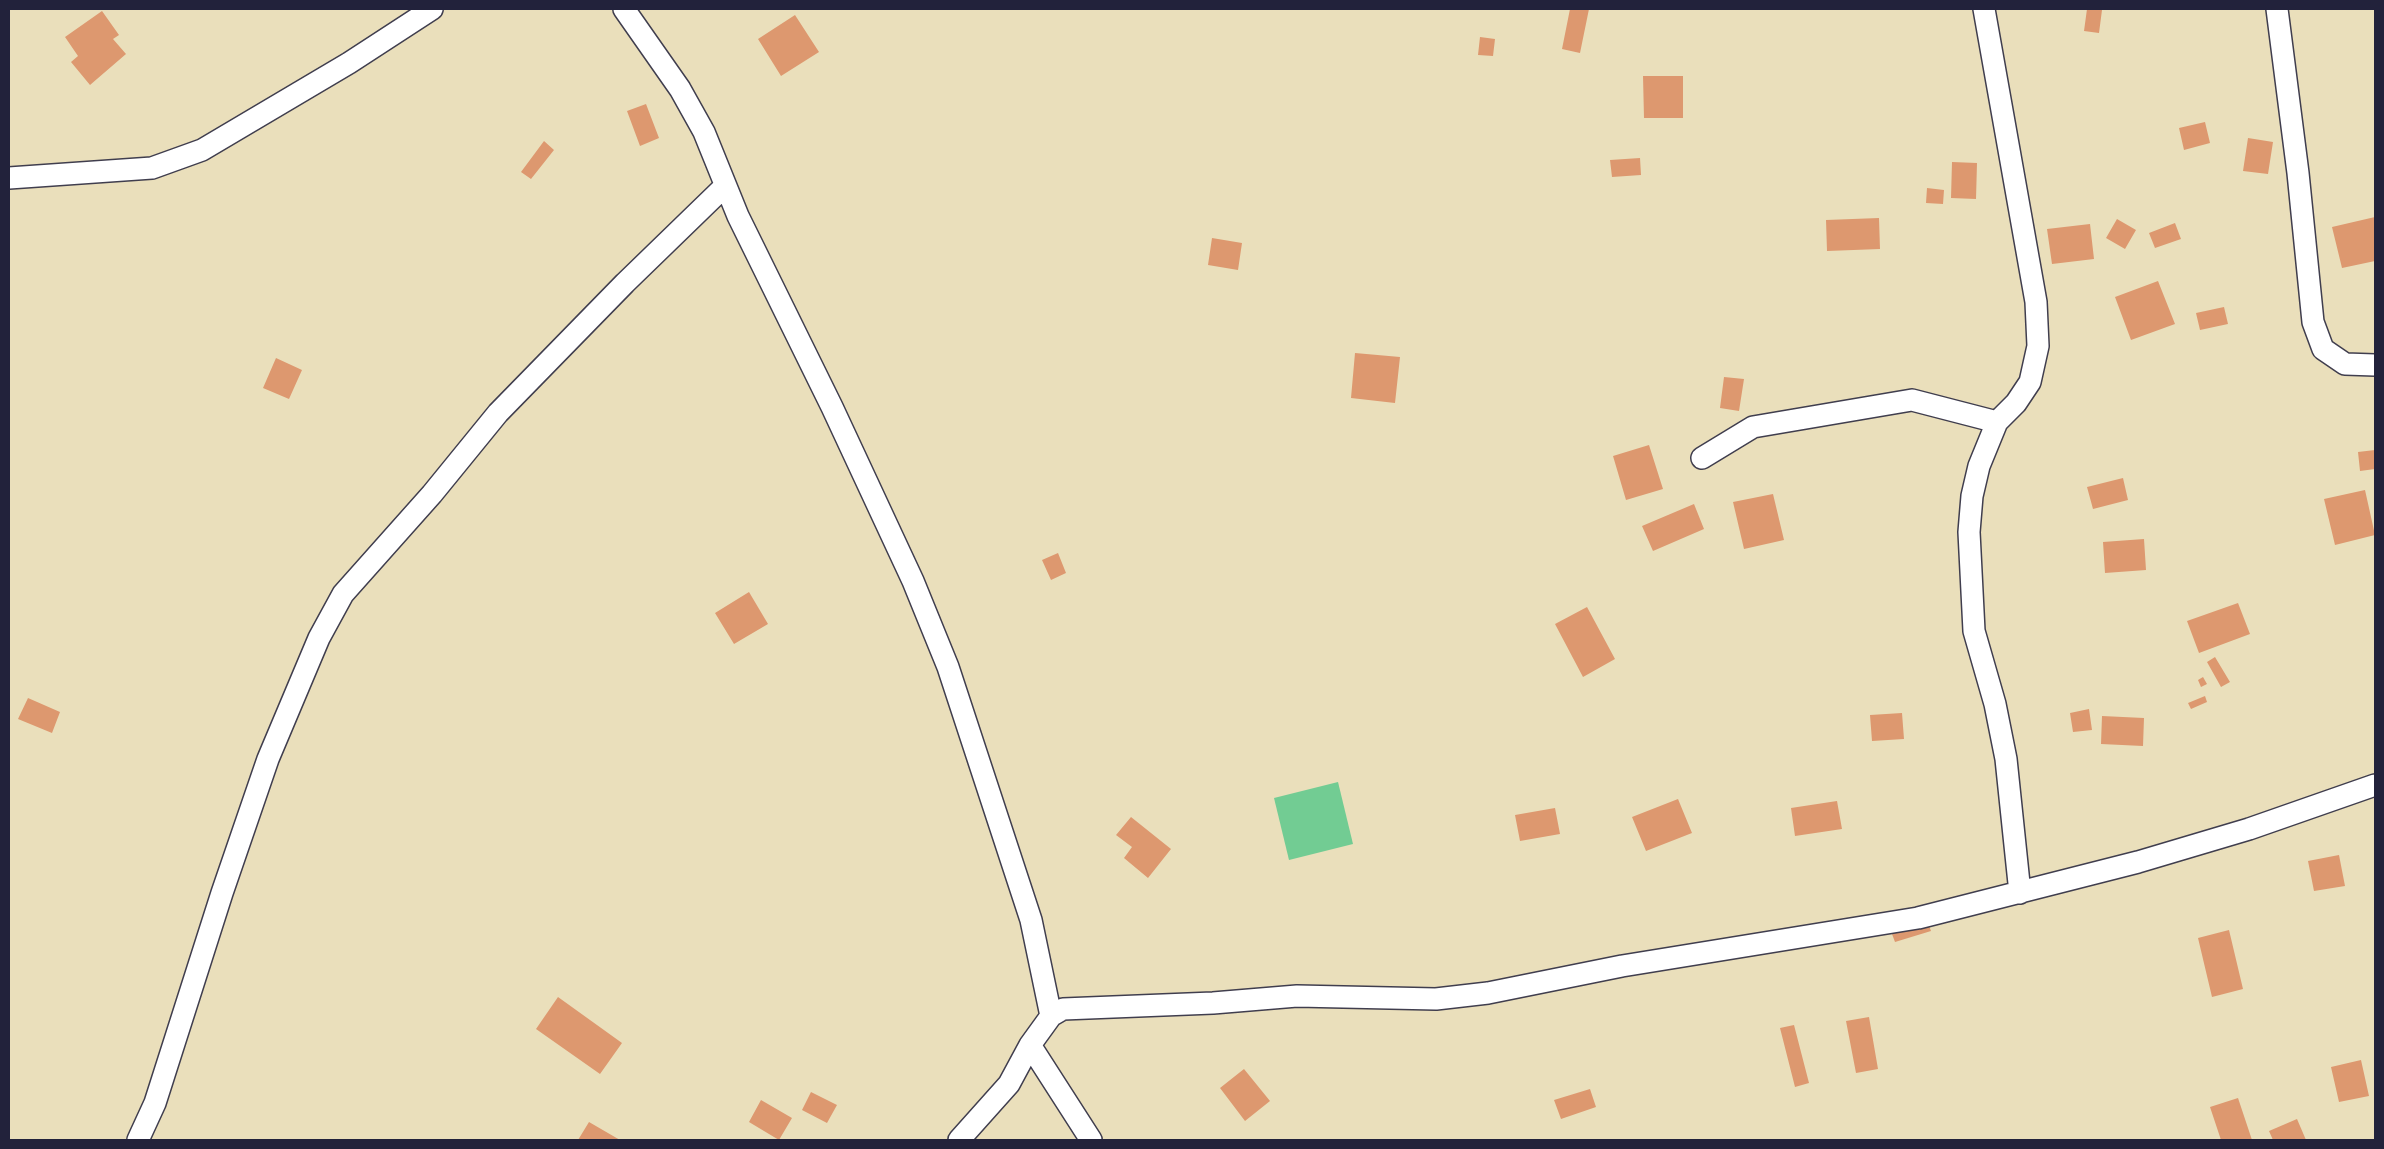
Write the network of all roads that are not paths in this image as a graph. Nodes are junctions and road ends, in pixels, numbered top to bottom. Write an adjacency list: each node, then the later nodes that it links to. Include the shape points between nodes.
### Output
1 (432, 9): 5 (street, via 349,63 202,150 152,168)
2 (624, 9): 6 (street, via 685,98 704,132)
3 (1984, 9): 8 (street, via 2036,302 2038,346 2030,382 2016,403)
4 (2277, 9): 7 (street, via 2295,143 2313,322 2323,349 2345,364)
5 (9, 178)
6 (726, 186): 12 (street, via 882,512 948,668 1031,920); 14 (street, via 624,283 498,413 432,494 343,594 319,638 268,759 155,1103)
7 (2375, 366)
8 (1997, 422): 9 (street, via 1912,400 1753,427); 11 (street, via 1979,466 1972,496 1970,576 1974,631 1995,704 2006,759)
9 (1702, 458)
10 (2375, 785): 11 (street, via 2249,829)
11 (2020, 893): 12 (street, via 1918,918 1622,966 1488,993 1436,999 1297,996 1063,1009)
12 (1051, 1016): 13 (street)
13 (1030, 1045): 15 (street, via 1009,1084); 16 (street)
14 (138, 1140)
15 (960, 1140)
16 (1091, 1140)

